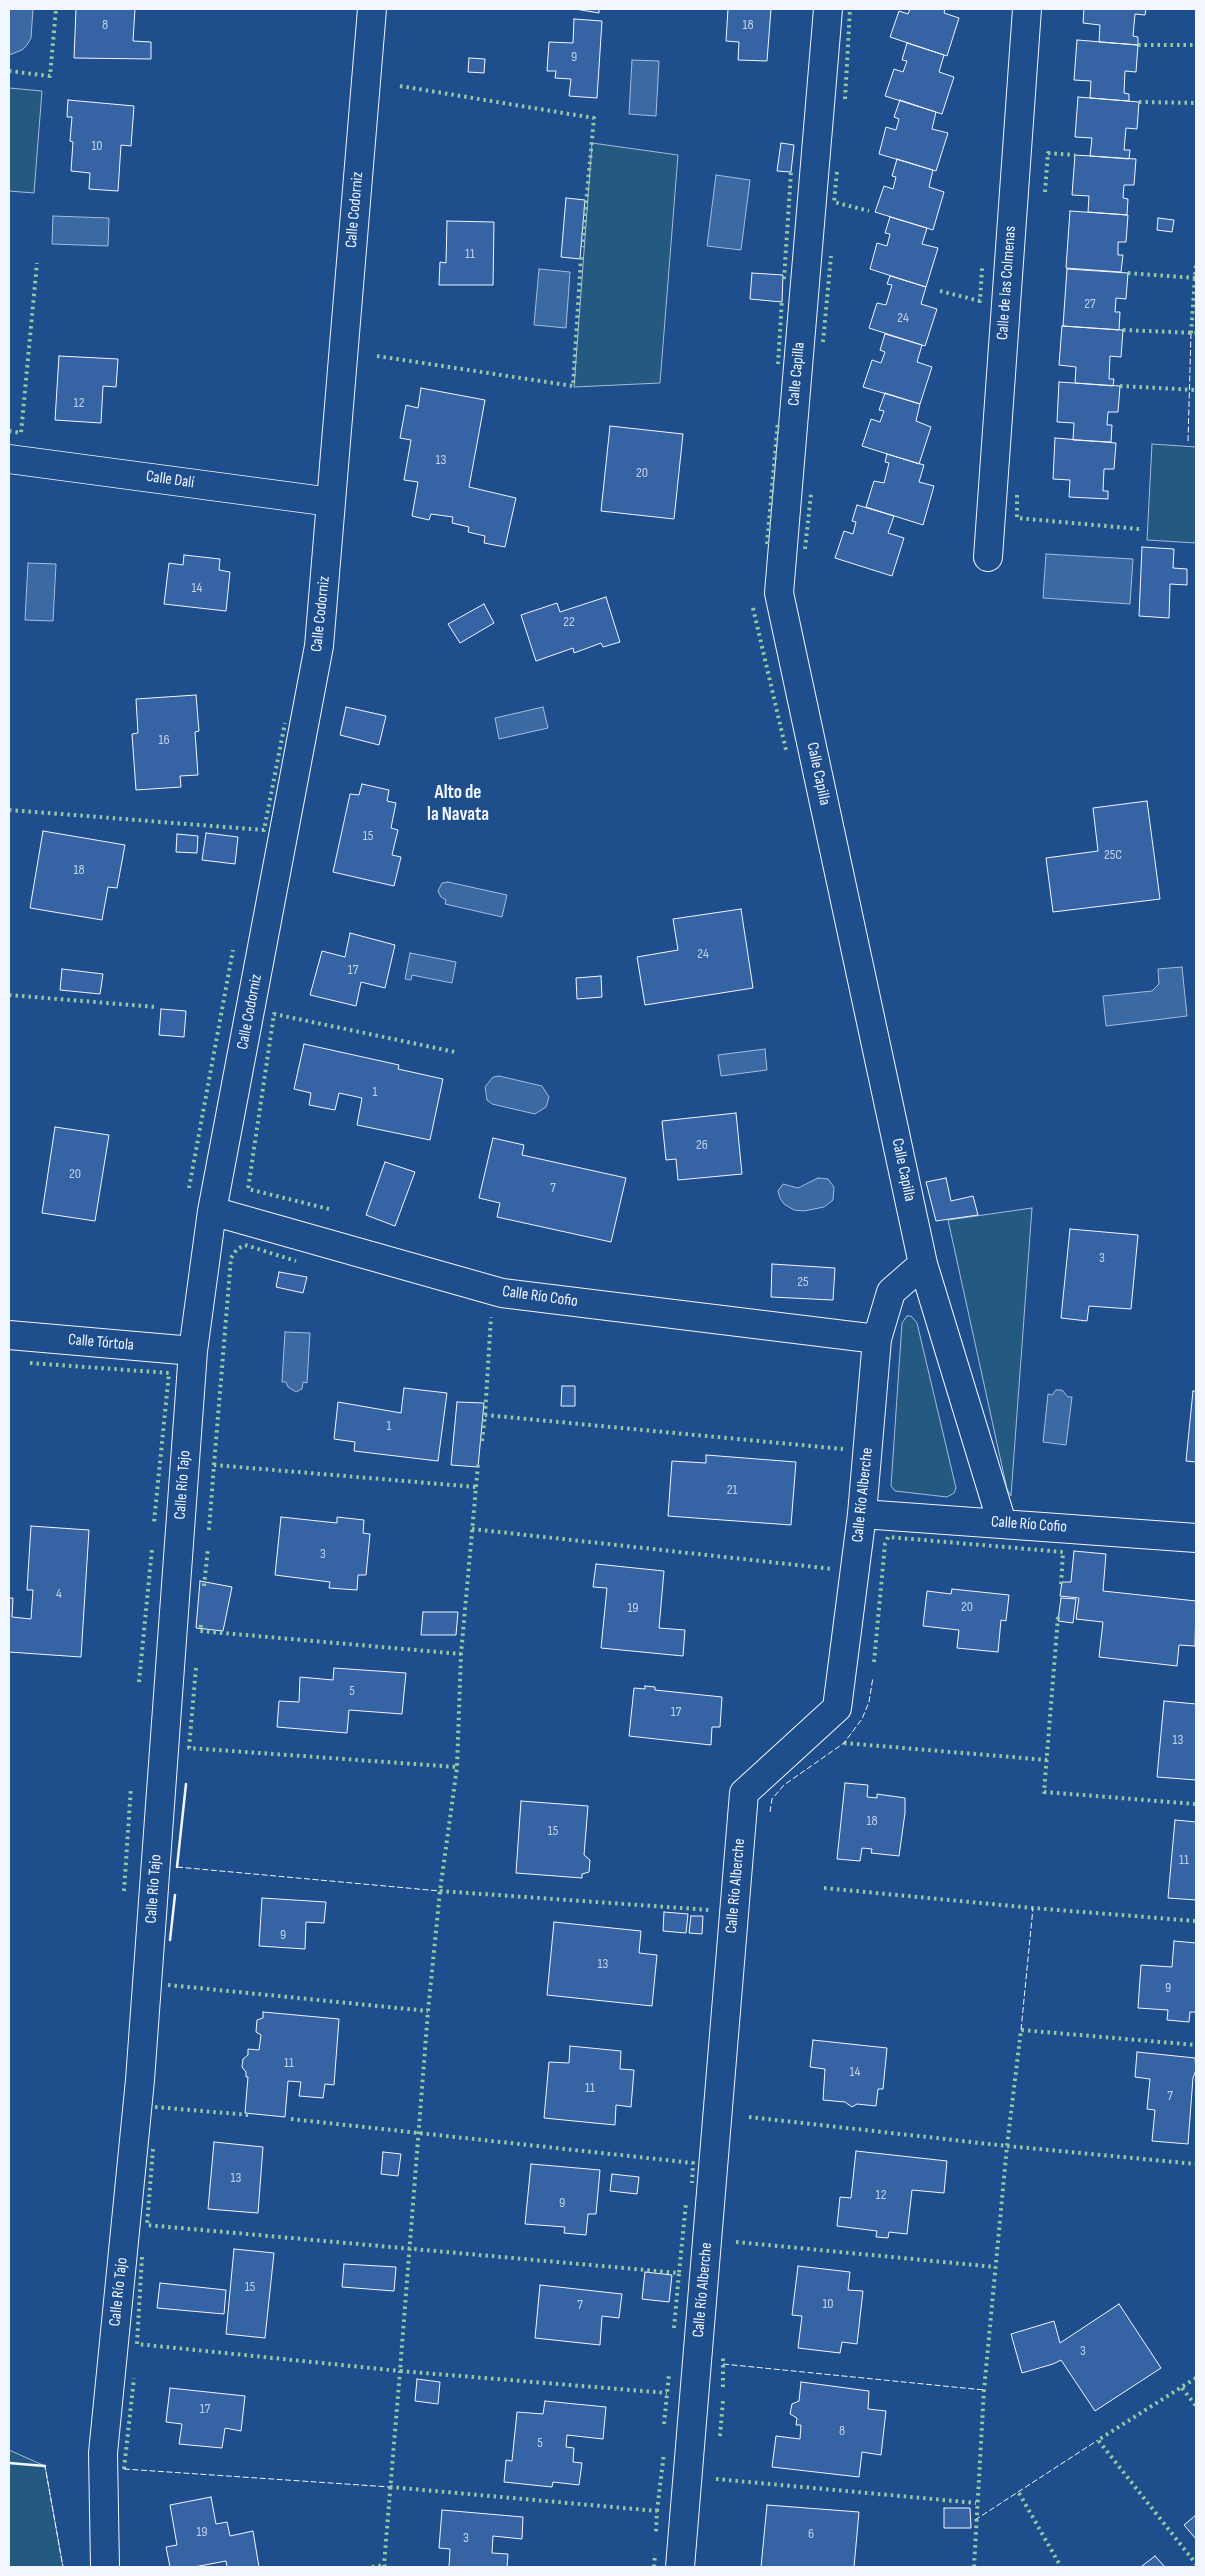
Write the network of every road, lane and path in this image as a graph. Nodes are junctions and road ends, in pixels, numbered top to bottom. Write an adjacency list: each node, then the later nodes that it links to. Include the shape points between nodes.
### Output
1 (372, 9): 5 (street, Calle Codorniz)
2 (828, 9): 8 (street, Calle Capilla, via 780,593)
3 (1027, 9): 6 (street, Calle de las Colmenas)
4 (9, 458): 5 (street, Calle Dalí)
5 (331, 502): 7 (street, Calle Codorniz, via 320,646)
6 (988, 557)
7 (212, 1211): 10 (street, Calle Río Cofio, via 502,1293); 11 (street, Calle Río Tajo)
8 (923, 1264): 10 (street, Calle Río Alberche, via 891,1292); 13 (street, Calle Capilla)
9 (9, 1335): 11 (street, Calle Tórtola)
10 (876, 1339): 12 (street, Calle Río Alberche)
11 (193, 1351): 15 (street, Calle Río Tajo, via 140,2080 103,2453)
12 (862, 1514): 13 (street, Calle Río Cofio); 16 (street, Calle Río Alberche, via 838,1708 744,1793)
13 (1002, 1523): 14 (street, Calle Río Cofio)
14 (1196, 1538)
15 (105, 2567)
16 (680, 2567)

